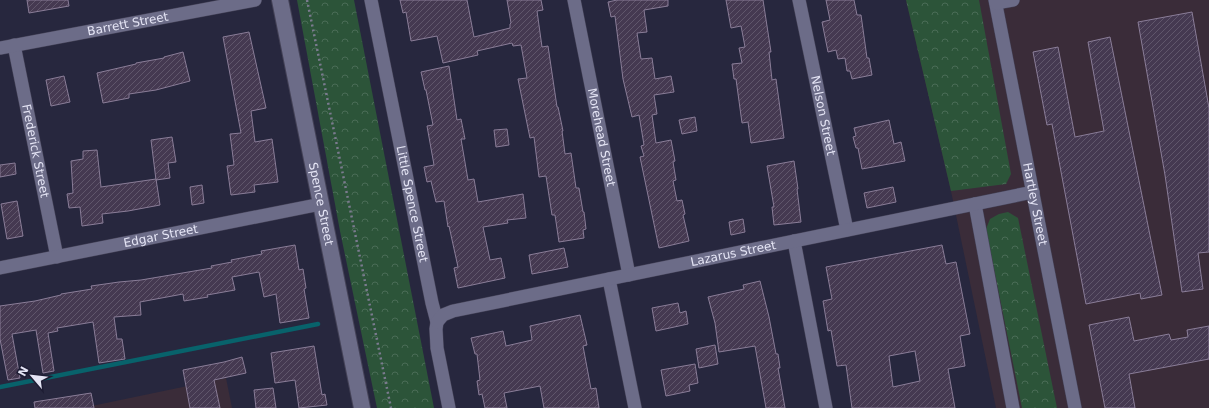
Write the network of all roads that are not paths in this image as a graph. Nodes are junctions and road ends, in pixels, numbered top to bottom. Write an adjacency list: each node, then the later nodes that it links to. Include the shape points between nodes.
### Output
1 (255, 0): 8 (street, Barrett Street)
2 (280, 0): 11 (street, Spence Street)
3 (371, 0): 19 (street, Little Spence Street)
4 (574, 0): 17 (street, Morehead Street)
5 (799, 0): 13 (street, Nelson Street)
6 (1013, 0): 7 (street)
7 (996, 2): 10 (street, Hartley Street)
8 (14, 45): 9 (street, Barrett Street); 15 (street, Frederick Street)
9 (0, 48)
10 (1033, 192): 12 (street, Lazarus Street); 25 (street, Hartley Street)
11 (321, 204): 15 (street, Edgar Street); 20 (street, Spence Street)
12 (975, 204): 13 (street, Lazarus Street); 24 (street)
13 (847, 230): 14 (street, Lazarus Street)
14 (794, 241): 17 (street, Lazarus Street); 23 (street)
15 (57, 257): 16 (street, Edgar Street)
16 (0, 268)
17 (629, 275): 18 (street, Lazarus Street)
18 (609, 278): 19 (street, Lazarus Street, via 450,312); 22 (street)
19 (437, 322): 21 (street, Little Spence Street, via 437,348)
20 (362, 408)
21 (449, 408)
22 (635, 408)
23 (826, 408)
24 (1013, 408)
25 (1074, 408)

